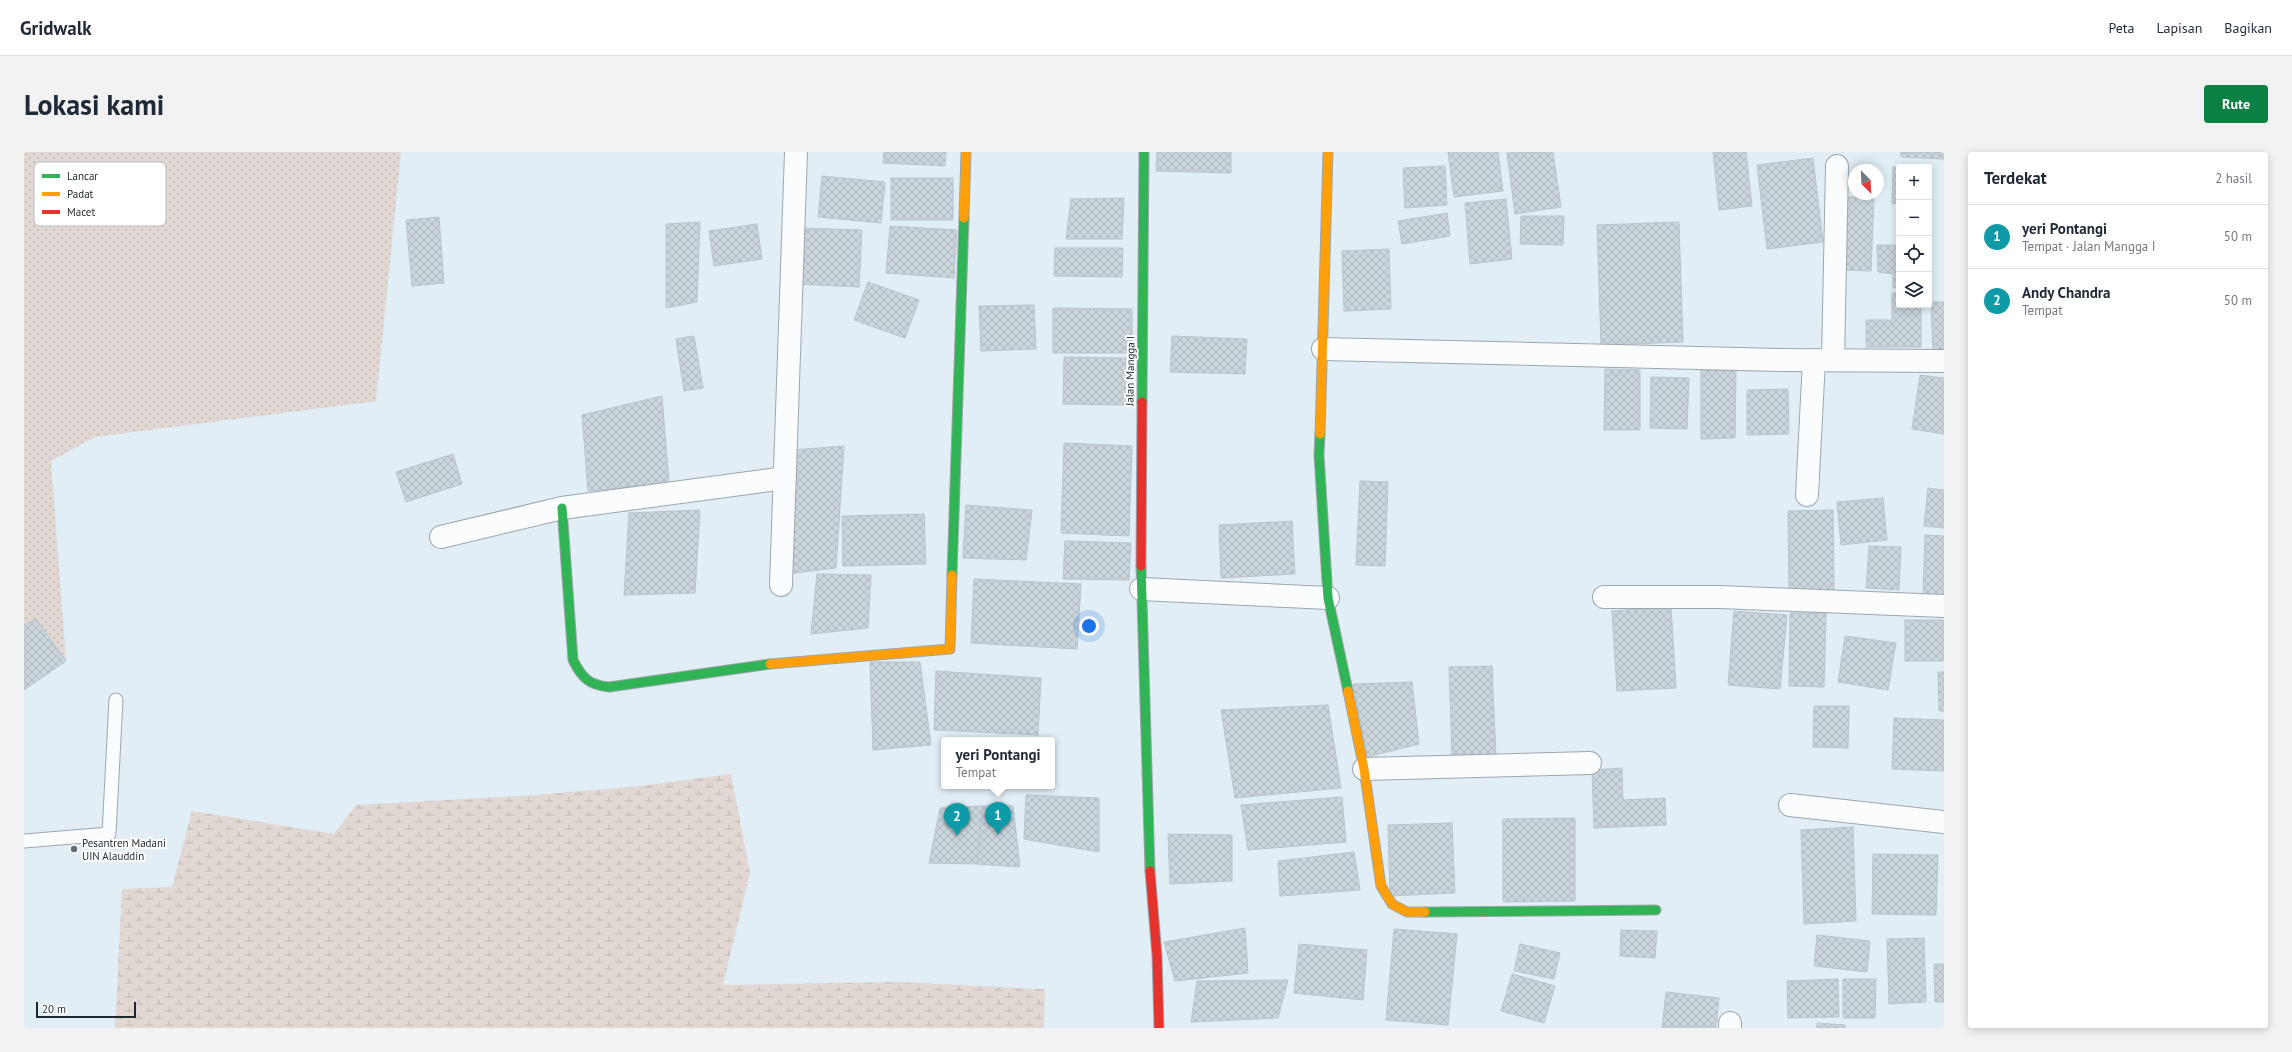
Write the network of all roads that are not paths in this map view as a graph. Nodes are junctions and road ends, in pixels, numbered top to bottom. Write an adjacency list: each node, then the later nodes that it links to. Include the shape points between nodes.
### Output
1 (796, 152): 9 (street)
2 (966, 152): 11 (street, via 950,649 775,662 609,687 591,685 582,678 573,660)
3 (1144, 152): 14 (street, Jalan Mangga I)
4 (1328, 152): 6 (street)
5 (1837, 166): 7 (street)
6 (1323, 349): 7 (street); 16 (street, via 1318,455)
7 (1824, 360): 8 (street); 10 (street)
8 (1944, 361)
9 (785, 478): 11 (street); 13 (street)
10 (1807, 495)
11 (562, 508): 12 (street)
12 (441, 537)
13 (781, 584)
14 (1141, 589): 16 (street); 25 (street, Jalan Mangga I, via 1150,874 1157,956)
15 (1604, 597): 17 (street, via 1720,596)
16 (1328, 598): 20 (street)
17 (1944, 606)
18 (116, 700): 23 (lane, via 109,834)
19 (1590, 763): 20 (street)
20 (1364, 769): 24 (street, via 1381,886 1386,897 1398,908 1407,912 1425,913)
21 (1790, 805): 22 (street)
22 (1944, 822)
23 (24, 841)
24 (1656, 910)
25 (1159, 1028)

